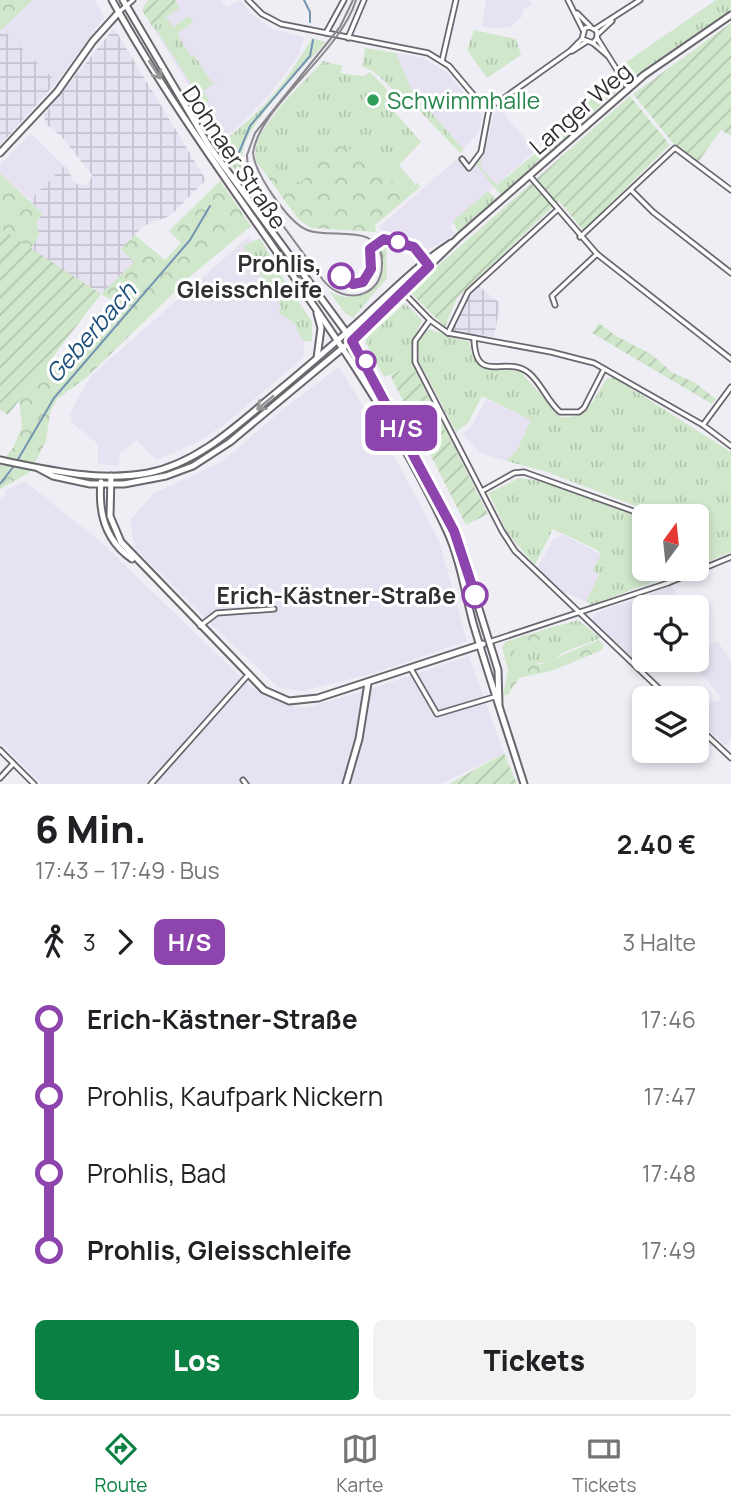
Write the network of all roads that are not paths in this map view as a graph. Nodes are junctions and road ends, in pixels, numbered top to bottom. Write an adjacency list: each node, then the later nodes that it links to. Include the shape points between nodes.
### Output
1 (112, 0): 10 (main road, Dohnaer Straße)
2 (133, 0): 9 (street)
3 (248, 0): 15 (street, via 271,20)
4 (344, 0): 15 (street)
5 (363, 0): 17 (street)
6 (456, 0): 21 (street)
7 (568, 0): 11 (street)
8 (640, 0): 16 (street)
9 (124, 3): 10 (street); 38 (main road, Dohnaer Straße, via 209,146)
10 (119, 12): 24 (main road, via 57,92); 36 (main road, Dohnaer Straße, one-way to 36, via 206,152)
11 (577, 13): 13 (street); 14 (street)
12 (731, 15): 22 (main road, Langer Weg)
13 (590, 27): 14 (street); 16 (street)
14 (583, 30): 18 (street)
15 (326, 33): 17 (street)
16 (597, 33): 19 (street); 20 (street)
17 (348, 38): 21 (street, via 420,51)
18 (584, 41): 19 (street); 23 (street, via 505,101)
19 (593, 43): 20 (street)
20 (607, 55): 22 (street)
21 (442, 61): 23 (street, via 476,98)
22 (629, 89): 26 (main road, Langer Weg)
23 (490, 104): 25 (street, via 480,155 469,167)
24 (0, 153)
25 (462, 159)
26 (529, 175): 29 (street); 30 (main road, Langer Weg)
27 (631, 190): 28 (street, via 675,148); 31 (street); 33 (street)
28 (731, 190)
29 (556, 210): 31 (street); 39 (street, via 468,292)
30 (459, 237): 34 (main road, Langer Weg); 38 (main road, Langer Weg, via 414,268)
31 (580, 237): 32 (street)
32 (597, 254): 35 (street, via 552,296); 45 (street)
33 (731, 273)
34 (403, 292): 37 (street); 42 (main road, Langer Weg)
35 (555, 305)
36 (317, 310): 41 (main road, Dohnaer Straße); 44 (main road, via 321,328)
37 (430, 320): 39 (street); 56 (street, via 415,341 415,362)
38 (346, 333): 41 (main road, Langer Weg); 42 (main road, Dohnaer Straße)
39 (447, 333): 40 (street)
40 (474, 338): 46 (street, via 551,352); 46 (street, via 480,362 487,367 527,371 559,412 584,408)
41 (338, 340): 43 (main road, Dohnaer Straße); 44 (main road, Langer Weg)
42 (352, 341): 43 (main road, Langer Weg); 65 (main road, Dohnaer Straße, via 454,531)
43 (344, 348): 55 (main road, Langer Weg, via 230,442 193,466 166,476); 66 (main road, Dohnaer Straße, via 385,411 447,532)
44 (317, 359): 53 (main road, Langer Weg, one-way to 53, via 225,437 185,460 149,473)
45 (731, 359)
46 (605, 369): 48 (street)
47 (731, 387): 48 (street)
48 (703, 425): 49 (street)
49 (731, 446)
50 (0, 460): 51 (main road)
51 (36, 468): 52 (main road, Langer Weg); 54 (main road, Langer Weg)
52 (102, 475): 53 (main road, Langer Weg); 54 (main road)
53 (111, 476): 55 (main road)
54 (101, 485): 55 (main road, Langer Weg); 59 (main road, via 108,535)
55 (110, 485): 59 (main road, via 114,532)
56 (482, 491): 57 (street, via 524,472); 63 (street, via 514,551)
57 (632, 511)
58 (731, 557): 60 (street)
59 (139, 564): 64 (main road)
60 (709, 565)
61 (665, 581): 63 (street)
62 (274, 609): 64 (street, via 217,613)
63 (577, 614): 65 (street); 70 (street)
64 (200, 626): 68 (main road)
65 (489, 642): 66 (main road); 72 (main road, Dohnaer Straße, via 500,680)
66 (480, 645): 67 (main road); 71 (main road, Dohnaer Straße)
67 (411, 669): 69 (main road); 71 (street, via 437,714)
68 (248, 675): 69 (main road, via 272,695 296,702); 79 (street)
69 (368, 683): 80 (main road)
70 (657, 686)
71 (494, 697): 72 (main road, Dohnaer Straße)
72 (500, 712): 81 (main road, Dohnaer Straße)
73 (709, 737): 75 (street)
74 (0, 750): 76 (street)
75 (731, 758)
76 (13, 764): 77 (street); 78 (street)
77 (0, 778)
78 (34, 784)
79 (151, 784)
80 (345, 784)
81 (524, 784)

